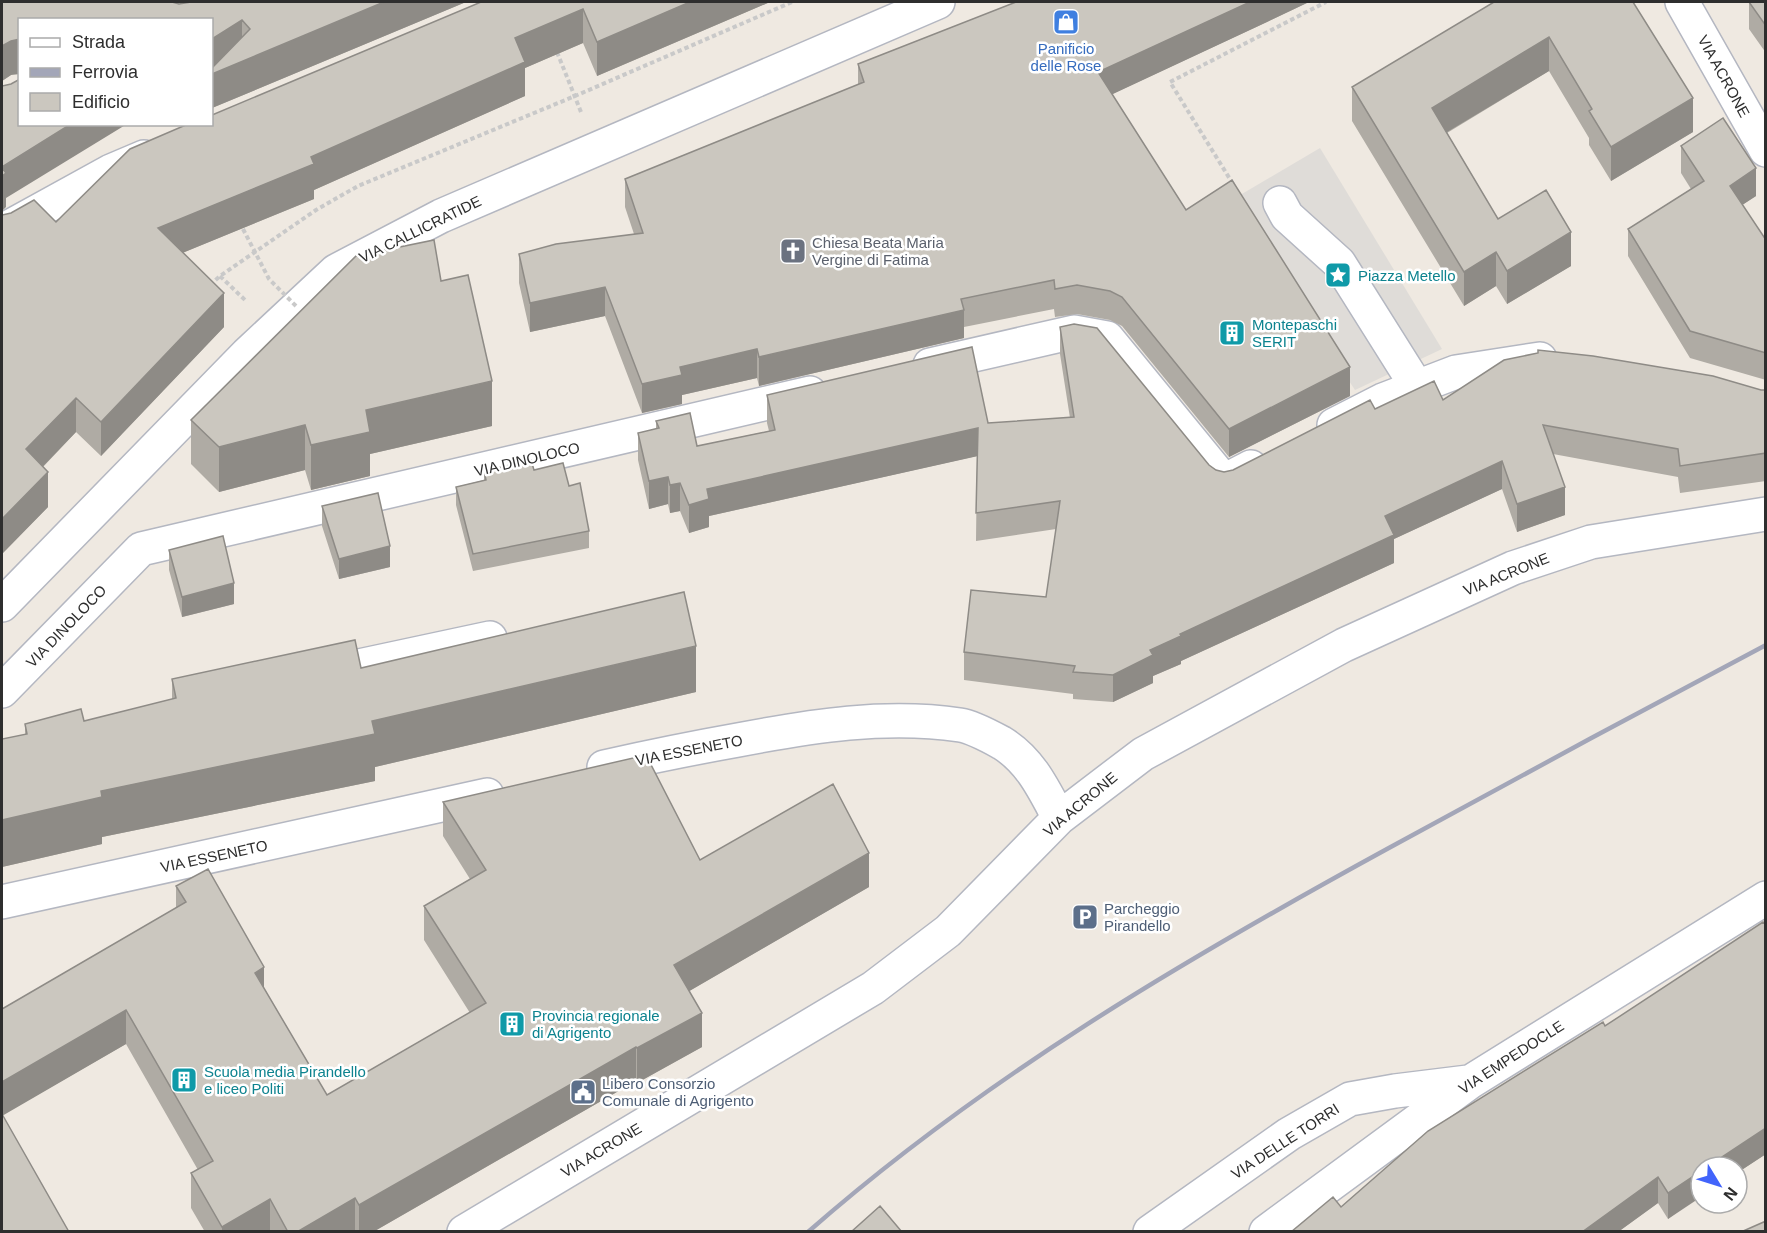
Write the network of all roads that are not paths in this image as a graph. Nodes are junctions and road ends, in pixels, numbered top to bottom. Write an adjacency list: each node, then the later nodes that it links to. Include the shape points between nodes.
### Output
1 (938, 2): 3 (street, VIA CALLICRATIDE)
2 (1682, 2): 5 (street, VIA ACRONE)
3 (904, 9): 15 (street, VIA CALLICRATIDE, via 596,150 441,216 336,271 248,354)
4 (173, 144): 7 (street, via 111,171)
5 (1766, 150)
6 (1280, 203): 10 (street, via 1287,216 1339,263)
7 (2, 231)
8 (1571, 363): 10 (street, via 1536,358 1456,372)
9 (902, 372): 13 (street, via 1074,332 1107,338 1224,480)
10 (1417, 387): 12 (street)
11 (834, 388): 18 (street, VIA DINOLOCO, via 141,549)
12 (1309, 437)
13 (1277, 454)
14 (1766, 514): 21 (street, VIA ACRONE, via 1591,542 1513,568 1344,645 1143,754)
15 (2, 605)
16 (514, 633): 17 (street)
17 (293, 680)
18 (2, 691)
19 (571, 775): 21 (street, VIA ESSENETO, via 812,726 889,720 963,725 1018,755 1034,772)
20 (515, 788): 22 (street, VIA ESSENETO)
21 (1059, 818): 25 (street, VIA ACRONE, via 948,931 873,988)
22 (2, 902)
23 (1764, 903): 24 (street, VIA EMPEDOCLE)
24 (1470, 1082): 26 (street, VIA DELLE TORRI, via 1350,1099 1289,1134); 27 (street, VIA EMPEDOCLE)
25 (464, 1232)
26 (1150, 1232)
27 (1266, 1232)

